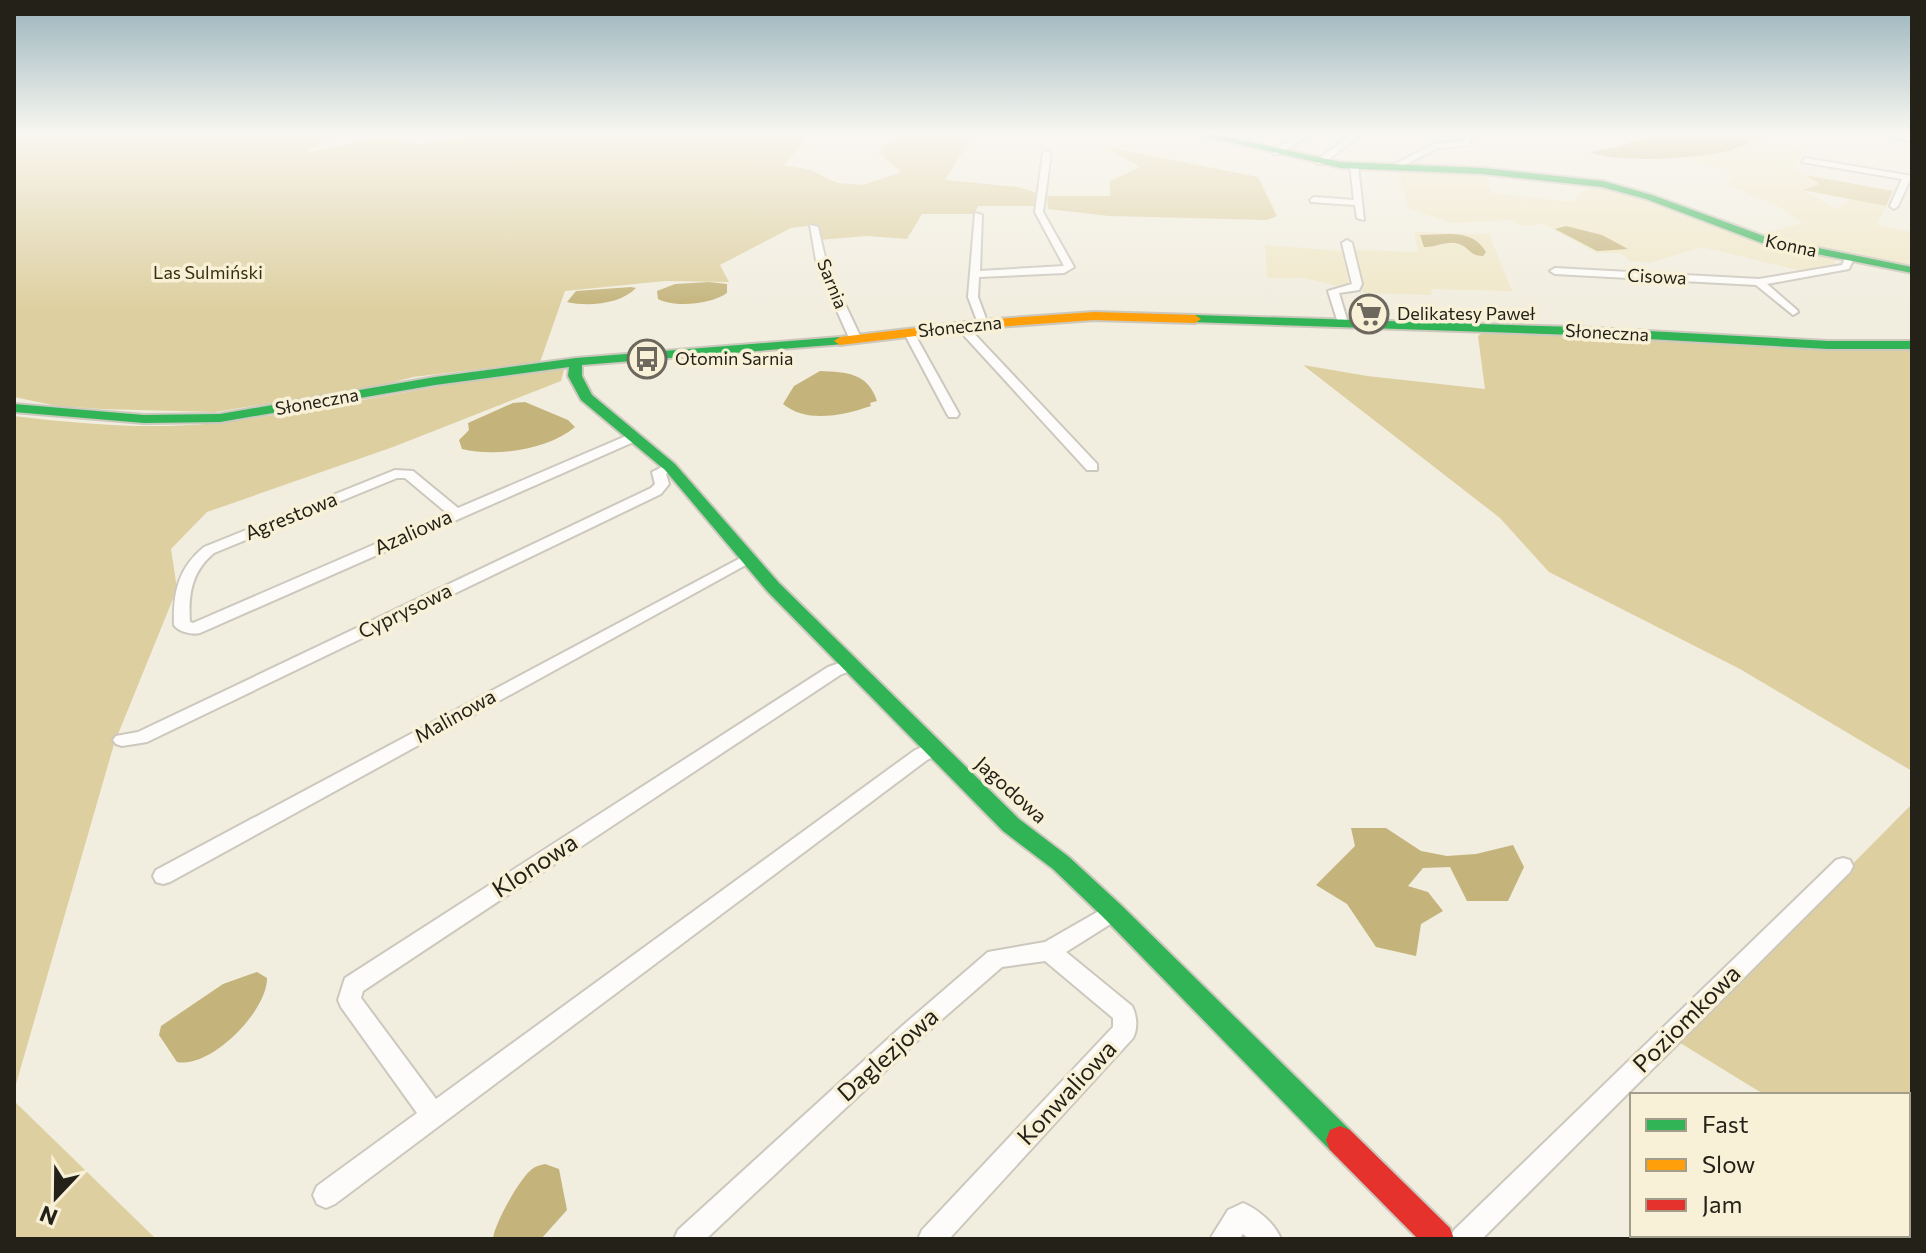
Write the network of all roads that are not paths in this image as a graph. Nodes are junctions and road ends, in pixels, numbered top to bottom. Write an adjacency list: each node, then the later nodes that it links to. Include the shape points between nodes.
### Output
1 (1042, 193): 15 (street, via 1039,212 1069,267)
2 (1358, 193): 6 (street)
3 (1632, 193): 12 (street, Konna, via 1752,237)
4 (1901, 193): 7 (street)
5 (1314, 200): 6 (street)
6 (1359, 203): 9 (street)
7 (1894, 206)
8 (978, 215): 15 (street)
9 (1361, 218)
10 (813, 227): 22 (street, Sarnia, via 822,266)
11 (1347, 243): 18 (street, via 1357,284 1333,291)
12 (1849, 258): 13 (street, Konna); 16 (street, Cisowa, via 1846,267)
13 (1912, 270)
14 (1555, 271): 16 (street, Cisowa)
15 (974, 274): 19 (street, via 973,297)
16 (1759, 282): 17 (street)
17 (1793, 312)
18 (1343, 323): 19 (street, Słoneczna, via 1094,316); 23 (street, Słoneczna)
19 (983, 324): 20 (street, Słoneczna)
20 (962, 327): 21 (street, Słoneczna); 29 (street)
21 (909, 333): 22 (street, Słoneczna); 26 (street)
22 (856, 340): 24 (street, Słoneczna)
23 (1912, 345)
24 (576, 362): 25 (street, Słoneczna, via 220,418 144,419); 27 (street, Jagodowa, via 575,376 586,397)
25 (14, 408)
26 (953, 414)
27 (633, 437): 28 (street, Jagodowa); 30 (street, Azaliowa)
28 (670, 467): 31 (street, Jagodowa); 34 (street, Cyprysowa, via 659,472 662,484 656,491 141,738)
29 (1092, 467)
30 (455, 513): 32 (street, Azaliowa); 32 (street, Agrestowa, via 408,474 395,474 209,550 195,560 180,595 182,625)
31 (748, 558): 33 (street, Jagodowa); 37 (street, Malinowa)
32 (194, 629)
33 (851, 664): 35 (street, Jagodowa); 40 (street, Klonowa, via 353,985 349,1000)
34 (122, 740)
35 (935, 748): 38 (street, Jagodowa, via 1011,825); 40 (street)
36 (1843, 866): 47 (street, Poziomkowa)
37 (163, 876)
38 (1113, 912): 39 (street, Daglezjowa); 46 (street, Jagodowa)
39 (1049, 951): 43 (street, Daglezjowa, via 996,959); 44 (street, Konwaliowa, via 1124,1013 1125,1031)
40 (433, 1116): 41 (street)
41 (326, 1195)
42 (1230, 1229): 45 (street, via 1243,1216)
43 (687, 1239)
44 (931, 1239)
45 (1268, 1239)
46 (1439, 1239)
47 (1463, 1239)

